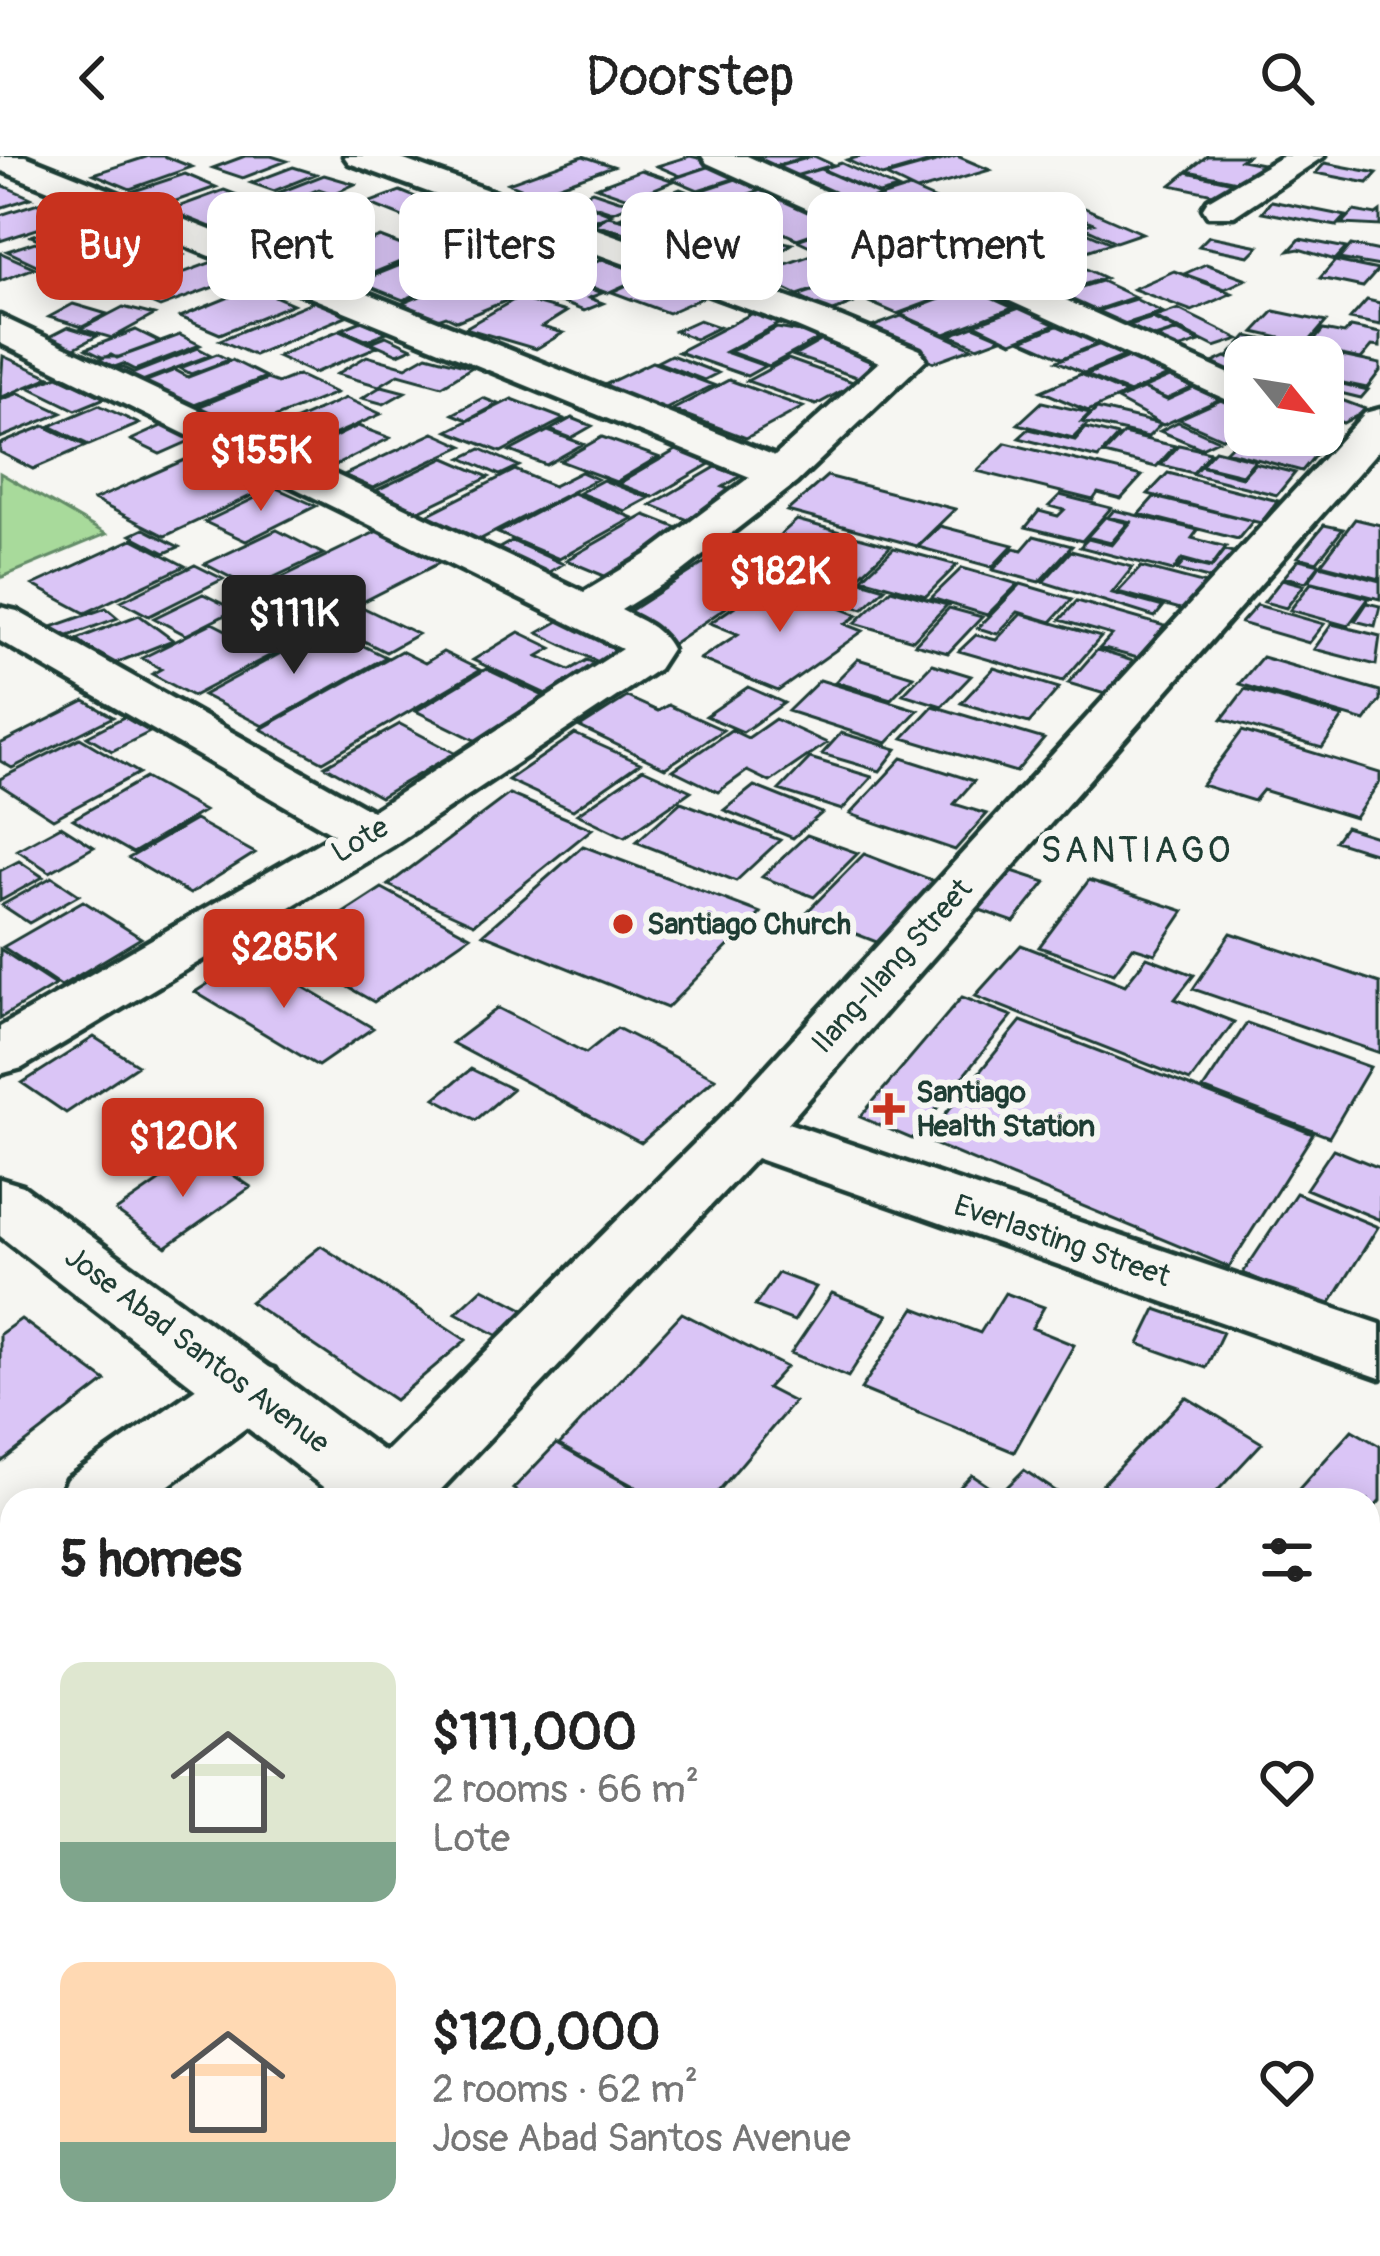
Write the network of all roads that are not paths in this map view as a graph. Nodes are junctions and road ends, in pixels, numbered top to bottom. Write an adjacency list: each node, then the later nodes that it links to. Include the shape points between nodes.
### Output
1 (362, 156): 9 (main road, via 907,359)
2 (719, 156): 7 (main road)
3 (1307, 156): 5 (main road)
4 (0, 158): 9 (main road)
5 (1221, 208)
6 (0, 328): 10 (main road)
7 (1224, 387)
8 (1360, 439): 14 (main road, Ilang-Ilang Street)
9 (782, 474): 10 (main road)
10 (586, 611): 12 (main road, Lote, via 643,641 641,659)
11 (0, 621): 12 (main road)
12 (373, 833): 13 (main road, Lote)
13 (0, 1054)
14 (745, 1131): 16 (main road, Everlasting Street); 20 (main road, Ilang-Ilang Street)
15 (0, 1202): 17 (main road, Jose Abad Santos Avenue)
16 (1380, 1352)
17 (249, 1388): 18 (main road); 19 (main road, Jose Abad Santos Avenue)
18 (111, 1488)
19 (378, 1488)
20 (401, 1488)

